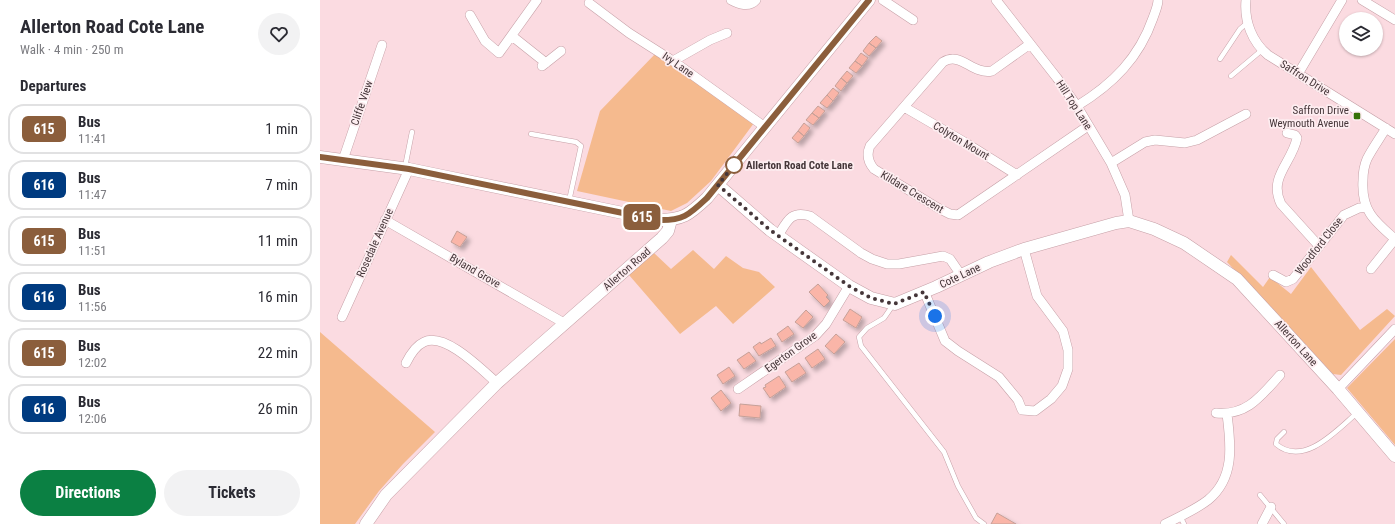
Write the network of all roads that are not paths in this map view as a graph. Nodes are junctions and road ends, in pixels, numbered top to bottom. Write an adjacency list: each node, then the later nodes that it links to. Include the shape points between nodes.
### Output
1 (537, 0): 17 (street)
2 (731, 0): 3 (street, via 745,5)
3 (756, 0)
4 (869, 0): 30 (street)
5 (884, 0): 13 (street)
6 (996, 0): 18 (street, Hill Top Lane)
7 (1158, 0): 26 (street, via 1149,28 1128,63 1108,85)
8 (1246, 0): 15 (street, Saffron Drive)
9 (1342, 0): 24 (street)
10 (1362, 0): 14 (street)
11 (589, 4): 23 (street, Ivy Lane)
12 (470, 15): 17 (street, via 485,42 499,53)
13 (913, 20)
14 (1395, 20)
15 (1247, 23): 20 (street, Saffron Drive); 22 (lane, via 1240,29)
16 (727, 33): 23 (street)
17 (512, 36): 21 (street, via 544,65)
18 (1030, 44): 26 (street, Hill Top Lane); 27 (street, Kildare Crescent, via 988,72 979,71 956,59 946,60)
19 (382, 45): 37 (street, Cliffe View)
20 (1262, 50): 24 (street, Saffron Drive); 25 (lane)
21 (561, 51)
22 (1220, 60)
23 (673, 61): 30 (street, Ivy Lane)
24 (1298, 74): 31 (street, Saffron Drive)
25 (1231, 76)
26 (1077, 106): 29 (street, Hill Top Lane)
27 (904, 107): 40 (street, Colyton Mount); 40 (street, Kildare Crescent, via 870,146 869,162 874,169 938,208 953,215 961,214)
28 (1246, 114): 38 (street, via 1197,140 1185,143 1155,140 1145,142)
29 (1088, 126): 38 (street, Hill Top Lane); 40 (street, Kildare Crescent)
30 (765, 127): 41 (street)
31 (1386, 128): 35 (street, Saffron Drive); 43 (street, via 1364,168 1362,187)
32 (412, 132): 39 (lane)
33 (1287, 133): 50 (street, via 1297,138 1293,152 1278,180 1279,199)
34 (531, 134): 42 (lane, via 580,144)
35 (1395, 134)
36 (320, 157): 37 (street)
37 (343, 160): 39 (street)
38 (1111, 163): 46 (street, Hill Top Lane, via 1125,195)
39 (407, 169): 42 (street); 44 (street, Rosedale Avenue)
40 (1017, 175)
41 (718, 185): 45 (street, via 689,214); 47 (street)
42 (569, 201): 45 (street, via 657,220)
43 (1366, 207): 48 (street, via 1378,224); 50 (street, Woodford Close, via 1344,214)
44 (385, 220): 58 (street, Rosedale Avenue); 59 (street, Byland Grove)
45 (671, 220): 59 (street, Allerton Road, via 668,231 662,238)
46 (1129, 221): 49 (street, Cote Lane); 51 (street, Cote Lane)
47 (778, 236): 53 (street, via 788,220 796,214 803,213 872,259 887,264 899,264 943,256 950,259); 55 (street)
48 (1395, 239): 52 (street)
49 (1184, 243): 65 (street, Allerton Lane, via 1237,279)
50 (1319, 246): 54 (street, Woodford Close, via 1293,279 1286,282)
51 (1024, 249): 53 (street, Cote Lane); 56 (street, via 1037,296 1063,331 1068,350 1068,369 1062,386 1051,399 1035,411 1022,410 1018,400 999,377 945,341)
52 (1371, 269)
53 (961, 275): 56 (street, Cote Lane)
54 (1273, 275)
55 (849, 286): 57 (street, via 871,298); 64 (street, Egerton Grove, via 826,324 815,336)
56 (924, 292): 57 (street, Cote Lane)
57 (894, 304): 75 (lane, via 884,318 867,328 859,338 861,346 944,452 958,486 976,518)
58 (342, 317)
59 (564, 324): 63 (street, Allerton Road)
60 (1395, 329): 65 (street)
61 (406, 363): 63 (street, via 413,350 432,339 453,347)
62 (1280, 375): 68 (street, via 1249,407)
63 (497, 383): 74 (street, Allerton Road, via 386,495)
64 (738, 389)
65 (1338, 389): 66 (street, Allerton Lane)
66 (1358, 412): 69 (lane, via 1315,448 1308,450 1281,449 1276,444); 70 (street, Allerton Lane)
67 (1216, 413): 68 (street)
68 (1227, 414): 73 (street, via 1231,450 1224,478 1207,501)
69 (1284, 432)
70 (1395, 456)
71 (1260, 495): 72 (lane)
72 (1271, 507): 77 (street); 78 (lane)
73 (1182, 520): 76 (street)
74 (366, 524)
75 (984, 524)
76 (1165, 524)
77 (1262, 524)
78 (1284, 524)

